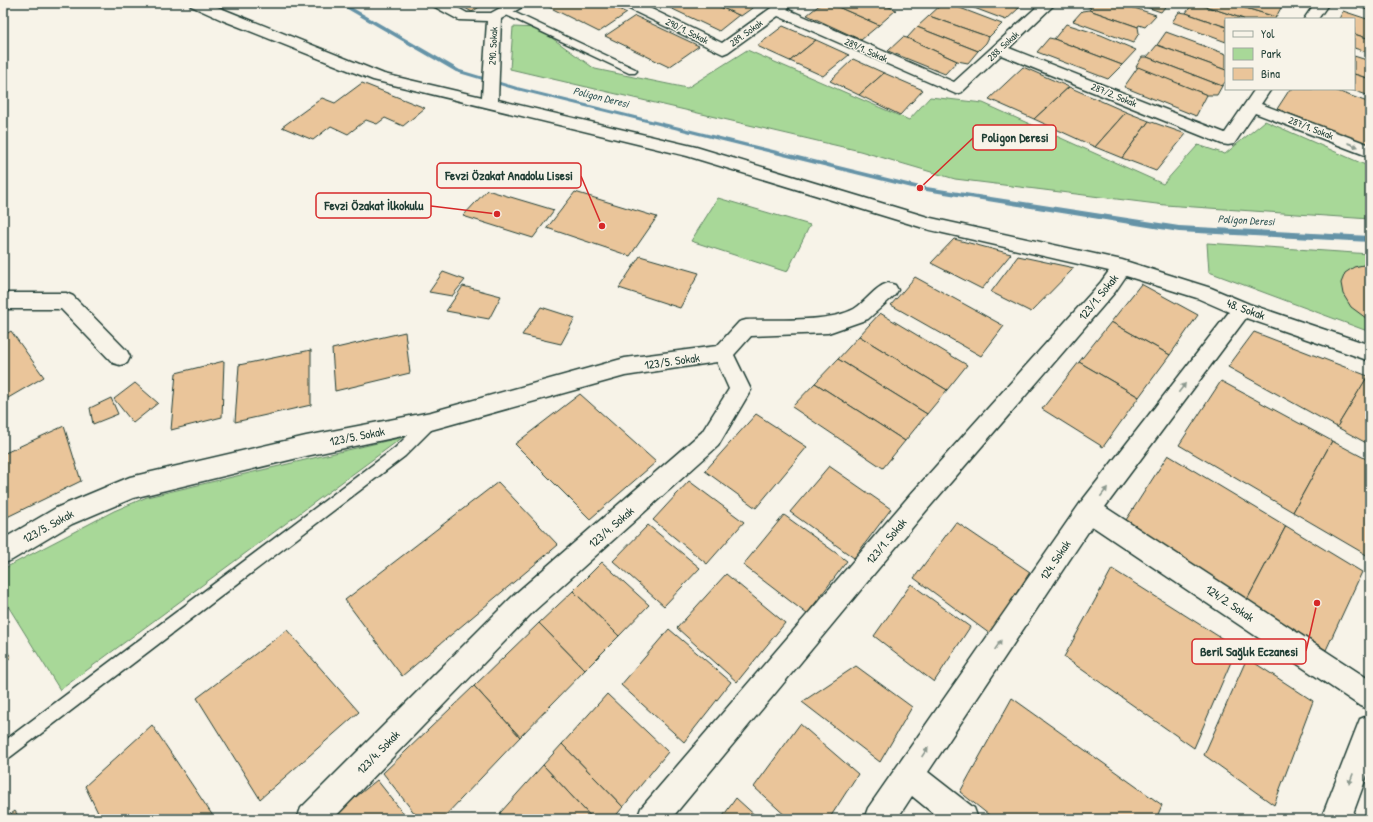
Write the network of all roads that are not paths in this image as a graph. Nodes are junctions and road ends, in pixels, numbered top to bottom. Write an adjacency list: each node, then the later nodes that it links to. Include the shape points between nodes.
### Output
1 (196, 3): 15 (street, 48. Sokak, via 379,77)
2 (438, 3): 8 (street, via 464,17)
3 (519, 3): 8 (street, 290. Sokak)
4 (628, 3): 10 (street, 290/1. Sokak)
5 (1049, 3): 11 (street, 288. Sokak)
6 (1322, 3): 9 (street)
7 (782, 7): 10 (street, 289. Sokak); 13 (street, 289/1. Sokak)
8 (499, 14): 12 (lane); 15 (street, 290. Sokak, via 492,59)
9 (1312, 18)
10 (723, 49)
11 (999, 49): 13 (street, 288. Sokak); 16 (street, 287/2. Sokak, via 1228,140)
12 (632, 72)
13 (956, 89)
14 (1262, 90): 16 (street)
15 (490, 98): 18 (street, 48. Sokak, via 690,151 930,224)
16 (1252, 106): 17 (street, 287/1. Sokak, one-way to 17)
17 (1370, 151)
18 (1122, 267): 21 (street, 48. Sokak, via 1204,293); 33 (street, 123/1. Sokak, via 1108,287 918,503)
19 (888, 290): 22 (street, via 861,314 828,326 746,328)
20 (3, 301): 24 (street, via 66,301)
21 (1242, 309): 23 (street, 48. Sokak); 26 (street, 124. Sokak, one-way to 21)
22 (723, 353): 25 (street, 123/5. Sokak, via 626,368); 32 (street, 123/4. Sokak, via 740,390 710,439 524,603)
23 (1370, 353)
24 (120, 358)
25 (431, 421): 27 (street, 123/5. Sokak, via 306,446 130,488 64,516); 30 (lane, via 400,452)
26 (1090, 510): 28 (street, 124/2. Sokak); 31 (street, 124. Sokak, one-way to 26)
27 (3, 552)
28 (1370, 696)
29 (1370, 729): 36 (street, one-way to 36)
30 (3, 752)
31 (909, 775): 34 (street, 124. Sokak); 35 (street)
32 (312, 819)
33 (652, 819)
34 (879, 819)
35 (963, 819)
36 (1336, 819)

